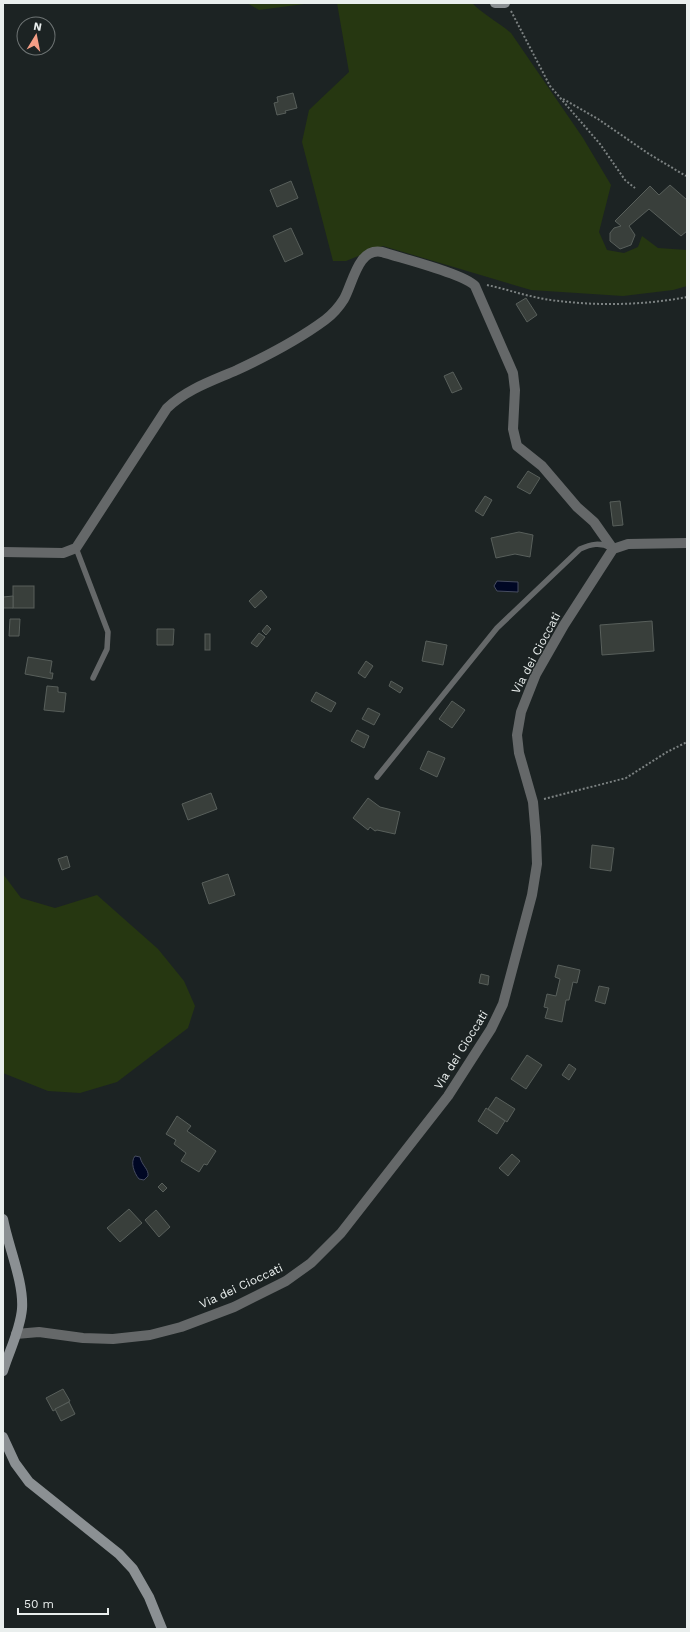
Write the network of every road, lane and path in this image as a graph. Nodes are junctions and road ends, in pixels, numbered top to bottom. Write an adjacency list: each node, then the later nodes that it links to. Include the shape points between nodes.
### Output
1 (494, 3): 2 (street)
2 (508, 6): 3 (path, via 550,86)
3 (560, 98): 4 (path, via 598,119); 5 (path, via 600,144 625,180)
4 (686, 176)
5 (635, 188)
6 (469, 281): 7 (path, via 558,301 622,304); 9 (street, via 382,252 366,255 342,302 325,320 258,360 192,390 167,408); 10 (street, via 478,291 513,374 513,429 517,446 542,466 577,507 594,522)
7 (687, 297)
8 (687, 542): 10 (street, via 628,544)
9 (76, 548): 11 (street, via 63,553); 12 (lane, via 108,632 107,649)
10 (613, 549): 14 (lane, via 597,544 580,549 497,628); 15 (street, Via dei Cioccati, via 550,648 520,712 518,747)
11 (3, 552)
12 (93, 678)
13 (687, 742): 15 (path, via 626,778)
14 (377, 777)
15 (533, 802): 17 (street, Via dei Cioccati, via 537,851 534,886 507,992 497,1018 445,1101 341,1234 311,1263 286,1281 234,1307 181,1327 150,1335 113,1339 39,1332)
16 (3, 1219): 17 (street, via 21,1291 22,1308)
17 (16, 1334): 18 (street)
18 (3, 1371)
19 (3, 1437): 20 (street, via 15,1463 29,1482 119,1554 133,1569 150,1597)
20 (162, 1629)

